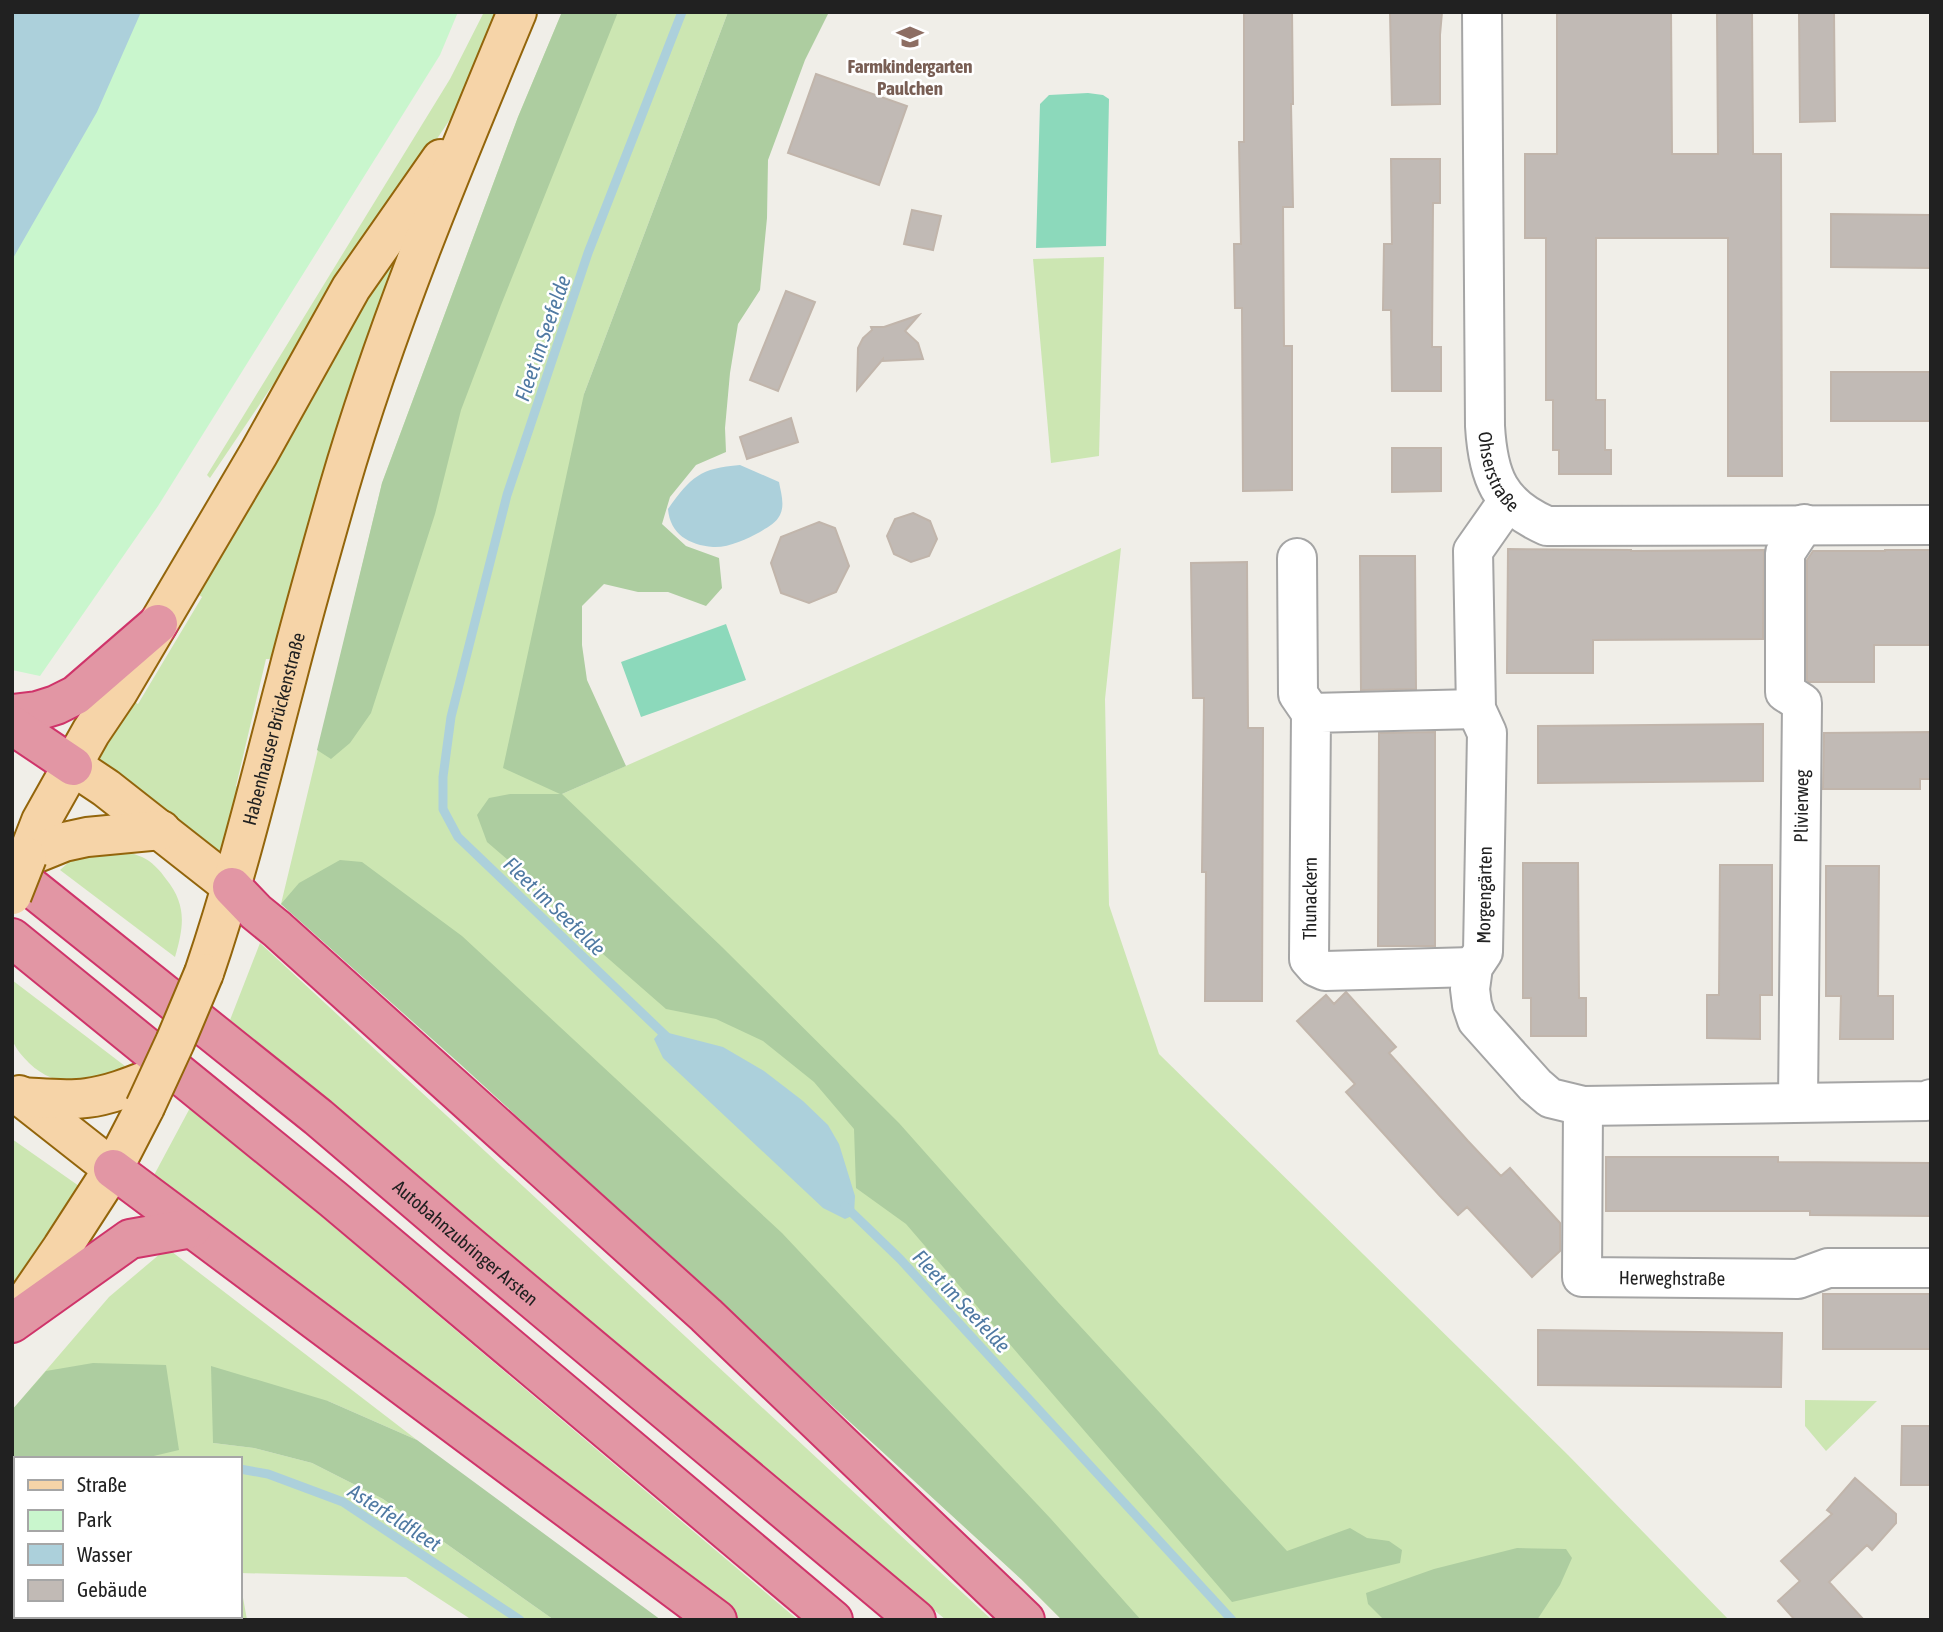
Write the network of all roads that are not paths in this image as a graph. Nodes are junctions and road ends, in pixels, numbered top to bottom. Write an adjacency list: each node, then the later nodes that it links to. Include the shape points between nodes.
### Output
1 (517, 12): 3 (main road, Habenhauser Brückenstraße)
2 (1482, 12): 4 (street, Ohserstraße, via 1485,426 1491,472)
3 (477, 108): 8 (main road, Habenhauser Brückenstraße, via 351,288); 18 (main road, Habenhauser Brückenstraße, via 378,362 339,487)
4 (1508, 501): 5 (street, Ohserstraße, via 1548,526); 10 (street, Morgengärten, via 1473,551)
5 (1804, 524): 6 (street, Ohserstraße); 25 (street, Plivierweg, via 1785,553 1785,692 1802,704)
6 (1931, 525)
7 (1297, 558): 12 (street, Thunackern, via 1298,694)
8 (158, 624): 9 (highway)
9 (107, 684): 11 (highway, via 37,711); 14 (main road)
10 (1476, 709): 12 (street); 21 (street, Morgengärten, via 1487,733 1483,952)
11 (12, 713)
12 (1311, 713): 21 (street, Thunackern, via 1309,959 1325,971)
13 (12, 725): 14 (highway)
14 (73, 766): 15 (main road); 16 (main road)
15 (161, 830): 16 (main road, via 87,837); 18 (main road)
16 (52, 832): 17 (main road)
17 (20, 864): 19 (main road, bridge); 33 (highway, Autobahnzubringer Arsten)
18 (232, 887): 22 (main road, Habenhauser Brückenstraße, bridge, via 204,973); 34 (highway, via 706,1315)
19 (12, 895)
20 (12, 938): 32 (highway, via 333,1199)
21 (1473, 967): 26 (street, Morgengärten, via 1470,989 1477,1020 1550,1098)
22 (142, 1091): 23 (main road, via 55,1099); 27 (main road, Habenhauser Brückenstraße)
23 (17, 1093): 27 (main road)
24 (1931, 1099): 25 (street, Morgengärten)
25 (1798, 1102): 26 (street, Morgengärten)
26 (1583, 1106): 29 (street, Herweghstraße, via 1582,1277 1798,1279 1828,1268)
27 (113, 1169): 28 (highway); 30 (main road, Habenhauser Brückenstraße)
28 (192, 1228): 30 (highway, via 131,1239); 31 (highway)
29 (1931, 1268)
30 (12, 1322)
31 (717, 1620)
32 (833, 1620)
33 (916, 1620)
34 (1025, 1620)

